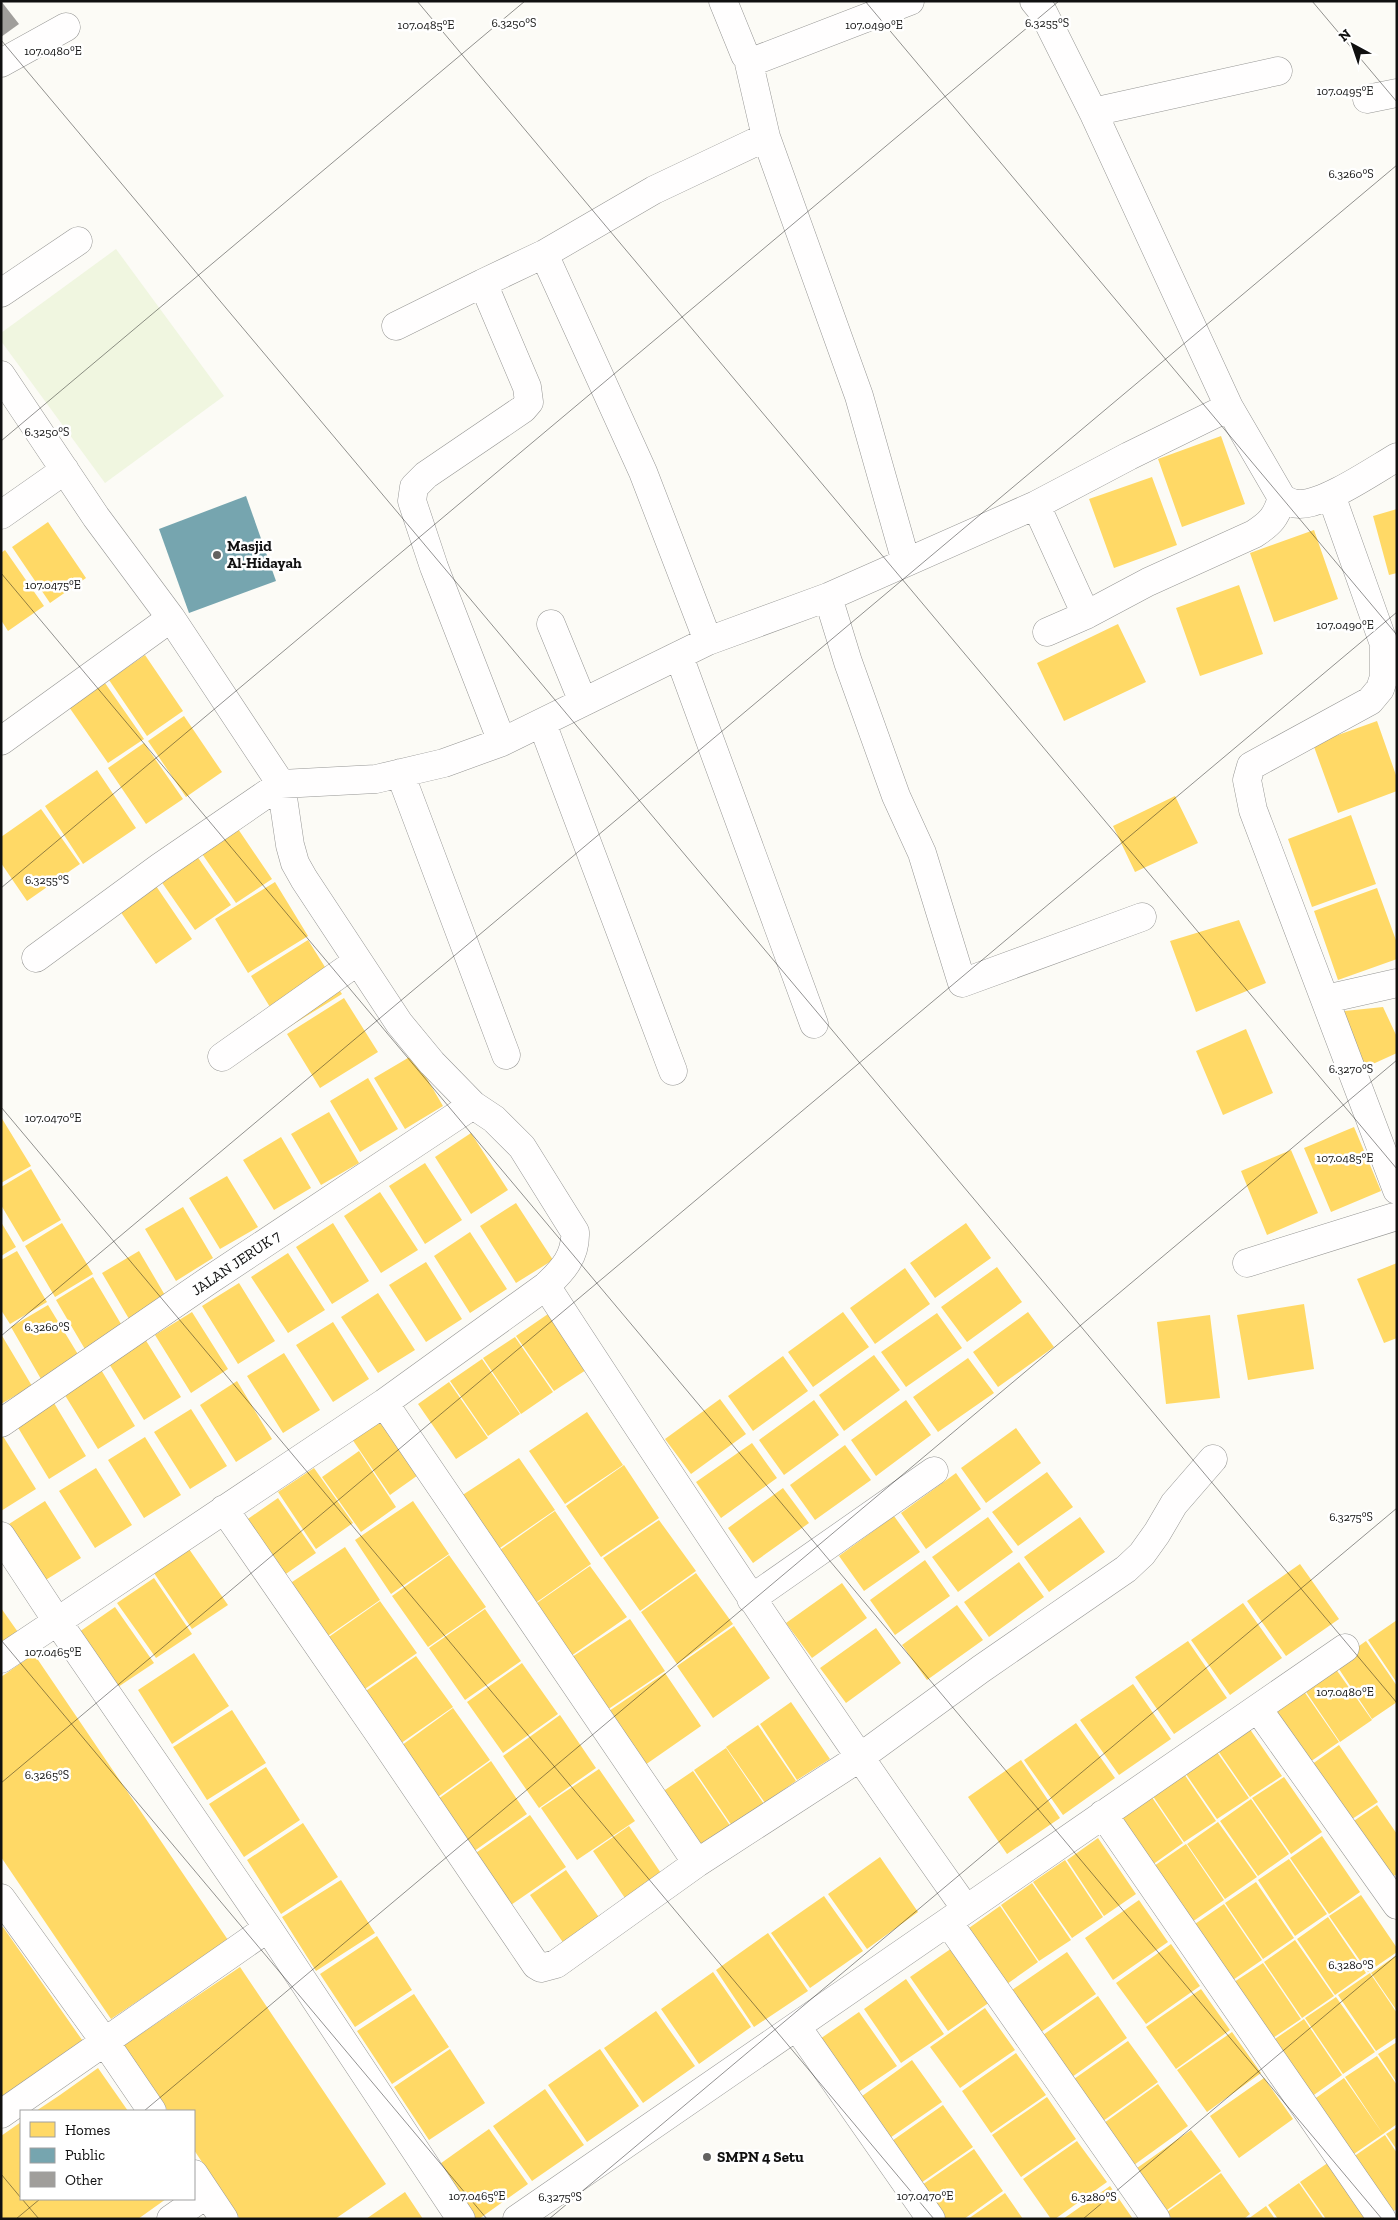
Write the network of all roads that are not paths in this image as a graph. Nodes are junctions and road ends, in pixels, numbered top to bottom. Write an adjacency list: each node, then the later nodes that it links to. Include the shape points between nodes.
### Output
1 (723, 1): 5 (street)
2 (910, 1): 5 (street, via 754,61)
3 (1034, 1): 10 (street, via 1043,12)
4 (66, 27): 6 (street)
5 (748, 59): 11 (street)
6 (1, 63)
7 (1278, 71): 10 (street)
8 (1397, 93): 9 (street)
9 (1367, 98)
10 (1093, 112): 18 (street)
11 (766, 137): 13 (street, via 654,190); 25 (street, via 858,396)
12 (78, 241): 15 (street)
13 (544, 254): 14 (street); 31 (street, via 643,472)
14 (483, 283): 16 (street); 36 (street, via 527,387 529,402 523,410 426,476 414,487 412,501)
15 (1, 293)
16 (396, 326)
17 (1, 375): 20 (street)
18 (1229, 407): 22 (street); 23 (street)
19 (1397, 457): 21 (street)
20 (65, 470): 24 (street); 28 (street)
21 (1331, 495): 22 (street, via 1302,504); 43 (street, via 1384,644 1384,677 1380,689 1370,701 1251,766 1247,780 1253,810)
22 (1282, 498): 27 (street, via 1277,514 1254,534 1148,582)
23 (1036, 505): 25 (street); 27 (street)
24 (1, 515)
25 (906, 562): 26 (street)
26 (828, 597): 31 (street); 39 (street, via 896,796 922,853 962,983)
27 (1086, 615): 30 (street)
28 (171, 618): 35 (street); 38 (street)
29 (551, 624): 33 (street)
30 (1047, 632)
31 (708, 641): 32 (street)
32 (678, 656): 33 (street); 44 (street)
33 (583, 702): 34 (street)
34 (542, 723): 36 (street); 47 (street)
35 (1, 741)
36 (502, 742): 37 (street, via 444,763)
37 (388, 776): 38 (street); 45 (street)
38 (281, 784): 40 (street); 41 (street, via 295,863)
39 (1142, 917)
40 (36, 958)
41 (358, 961): 46 (street); 48 (street, via 399,1023)
42 (1397, 982): 43 (street)
43 (1326, 999): 49 (street)
44 (814, 1024)
45 (506, 1055)
46 (222, 1057)
47 (673, 1071)
48 (473, 1105): 52 (street, via 494,1119 522,1147 575,1232 576,1243 569,1260); 54 (street, JALAN JERUK 7)
49 (1397, 1190)
50 (1397, 1216): 51 (street)
51 (1247, 1263)
52 (546, 1286): 53 (street); 59 (street)
53 (384, 1403): 57 (street); 66 (street)
54 (1, 1423)
55 (1213, 1459): 64 (street, via 1174,1504 1142,1554 1126,1568)
56 (934, 1470): 59 (street)
57 (224, 1509): 60 (street); 66 (street, via 536,1965 541,1968 556,1964)
58 (1, 1536): 60 (street)
59 (751, 1599): 64 (street)
60 (57, 1621): 62 (street); 70 (street)
61 (1345, 1648): 63 (street)
62 (1, 1659)
63 (1258, 1709): 65 (street); 68 (street)
64 (859, 1758): 66 (street); 69 (street)
65 (1103, 1814): 69 (street); 83 (street)
66 (697, 1863)
67 (1, 1898): 72 (street)
68 (1397, 1905)
69 (957, 1916): 71 (street); 82 (street)
70 (268, 1928): 72 (street); 79 (street)
71 (797, 2027): 80 (street); 81 (street)
72 (105, 2042): 73 (street); 74 (street)
73 (151, 2110)
74 (1, 2114)
75 (200, 2184): 78 (street)
76 (187, 2200): 77 (street)
77 (172, 2219)
78 (224, 2219)
79 (461, 2219)
80 (517, 2219)
81 (931, 2219)
82 (1156, 2219)
83 (1382, 2219)

